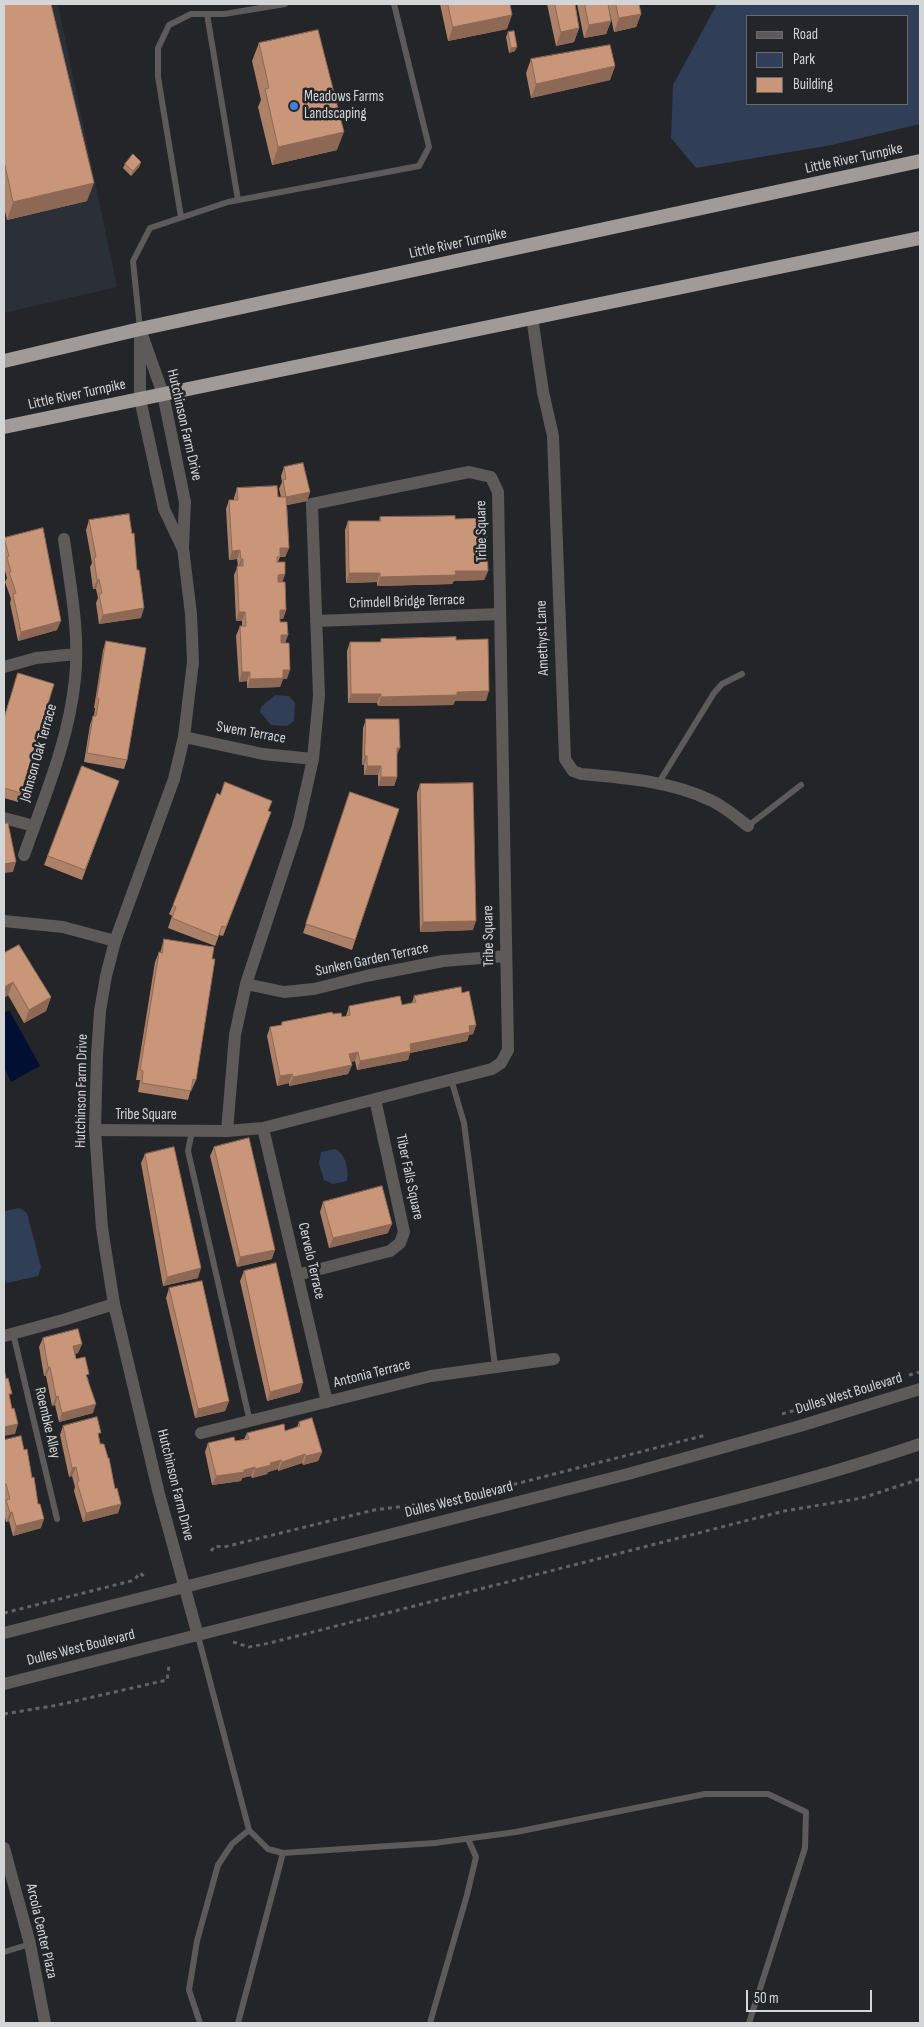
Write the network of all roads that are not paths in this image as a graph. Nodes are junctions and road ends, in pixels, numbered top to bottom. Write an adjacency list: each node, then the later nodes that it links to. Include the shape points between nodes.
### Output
1 (285, 4): 3 (lane)
2 (394, 4): 5 (lane, via 429,147 419,166)
3 (207, 14): 5 (lane); 6 (lane, via 191,14 169,25 158,48 158,77)
4 (920, 161): 9 (highway, Little River Turnpike)
5 (238, 200): 6 (lane)
6 (182, 217): 9 (lane, via 150,228 133,262)
7 (920, 238): 8 (highway, Little River Turnpike)
8 (532, 316): 11 (highway, Little River Turnpike); 23 (street, Amethyst Lane, via 542,392 554,443 565,759 573,771 581,774)
9 (140, 328): 10 (highway, Little River Turnpike); 11 (street, Hutchinson Farm Drive); 12 (street, Hutchinson Farm Drive)
10 (4, 361)
11 (163, 394): 12 (highway, Little River Turnpike); 15 (street, Hutchinson Farm Drive, via 185,502)
12 (140, 399): 13 (highway, Little River Turnpike); 15 (street, Hutchinson Farm Drive, via 164,509)
13 (4, 427)
14 (64, 539): 18 (street, Johnson Oak Terrace)
15 (183, 548): 21 (street, Hutchinson Farm Drive, via 191,614 192,662)
16 (500, 614): 17 (street, Crimdell Bridge Terrace); 17 (street, Tribe Square, via 498,492 490,477 469,472 312,504); 31 (street, Tribe Square)
17 (316, 622): 22 (street, Tribe Square, via 319,696)
18 (76, 654): 19 (street, via 36,658); 26 (street, Johnson Oak Terrace, via 75,680 64,734)
19 (4, 667)
20 (742, 674): 23 (lane, via 722,684 714,693)
21 (184, 738): 22 (street, Swem Terrace, via 263,754); 30 (street, Hutchinson Farm Drive, via 174,779)
22 (313, 759): 32 (street, Tribe Square, via 298,826)
23 (658, 784): 27 (street, Amethyst Lane, via 710,800)
24 (801, 786): 27 (lane)
25 (4, 818): 26 (street)
26 (34, 826): 28 (street, Johnson Oak Terrace)
27 (748, 826)
28 (24, 855)
29 (4, 921): 30 (street, via 63,927)
30 (115, 941): 36 (street, Hutchinson Farm Drive, via 100,1011)
31 (506, 956): 32 (street, Sunken Garden Terrace, via 443,961 299,991 284,992); 33 (street, Tribe Square, via 508,1050 501,1063 492,1069)
32 (246, 984): 38 (street, Tribe Square, via 235,1035)
33 (451, 1079): 34 (street, Tribe Square); 43 (lane, via 464,1123)
34 (375, 1099): 35 (street, Tribe Square); 39 (street, Tiber Falls Square, via 404,1232 400,1243 390,1251)
35 (262, 1128): 38 (street, Tribe Square); 39 (street, Cervelo Terrace)
36 (95, 1130): 37 (street, Tribe Square); 40 (street, Hutchinson Farm Drive, via 102,1228)
37 (192, 1131): 38 (street, Tribe Square); 46 (lane, via 188,1151)
38 (227, 1131)
39 (297, 1275): 45 (street, Cervelo Terrace)
40 (114, 1304): 41 (street); 50 (street, Hutchinson Farm Drive, via 159,1494)
41 (8, 1334): 49 (lane, Roembke Alley)
42 (554, 1358): 43 (street, Antonia Terrace)
43 (495, 1366): 45 (street, Antonia Terrace, via 431,1376)
44 (920, 1389): 50 (street, Dulles West Boulevard, via 628,1474)
45 (327, 1402): 46 (street, Antonia Terrace)
46 (250, 1422): 47 (street, Antonia Terrace)
47 (201, 1433)
48 (920, 1444): 52 (street, Dulles West Boulevard, via 825,1474)
49 (57, 1519)
50 (185, 1587): 51 (street, Dulles West Boulevard); 52 (street, Hutchinson Farm Drive)
51 (4, 1633)
52 (198, 1636): 53 (street, Dulles West Boulevard); 54 (lane)
53 (4, 1684)
54 (249, 1830): 57 (lane, via 268,1849); 61 (lane, via 232,1844 218,1865 196,1941 189,1990)
55 (468, 1838): 57 (lane); 63 (lane, via 476,1857); 64 (lane, via 516,1832 705,1794 768,1794 806,1812 805,1848)
56 (4, 1848): 58 (street, Arcola Center Plaza)
57 (283, 1853): 62 (lane)
58 (30, 1944): 59 (lane); 60 (street, Arcola Center Plaza)
59 (4, 1952)
60 (45, 2023)
61 (200, 2023)
62 (238, 2023)
63 (430, 2023)
64 (749, 2023)

